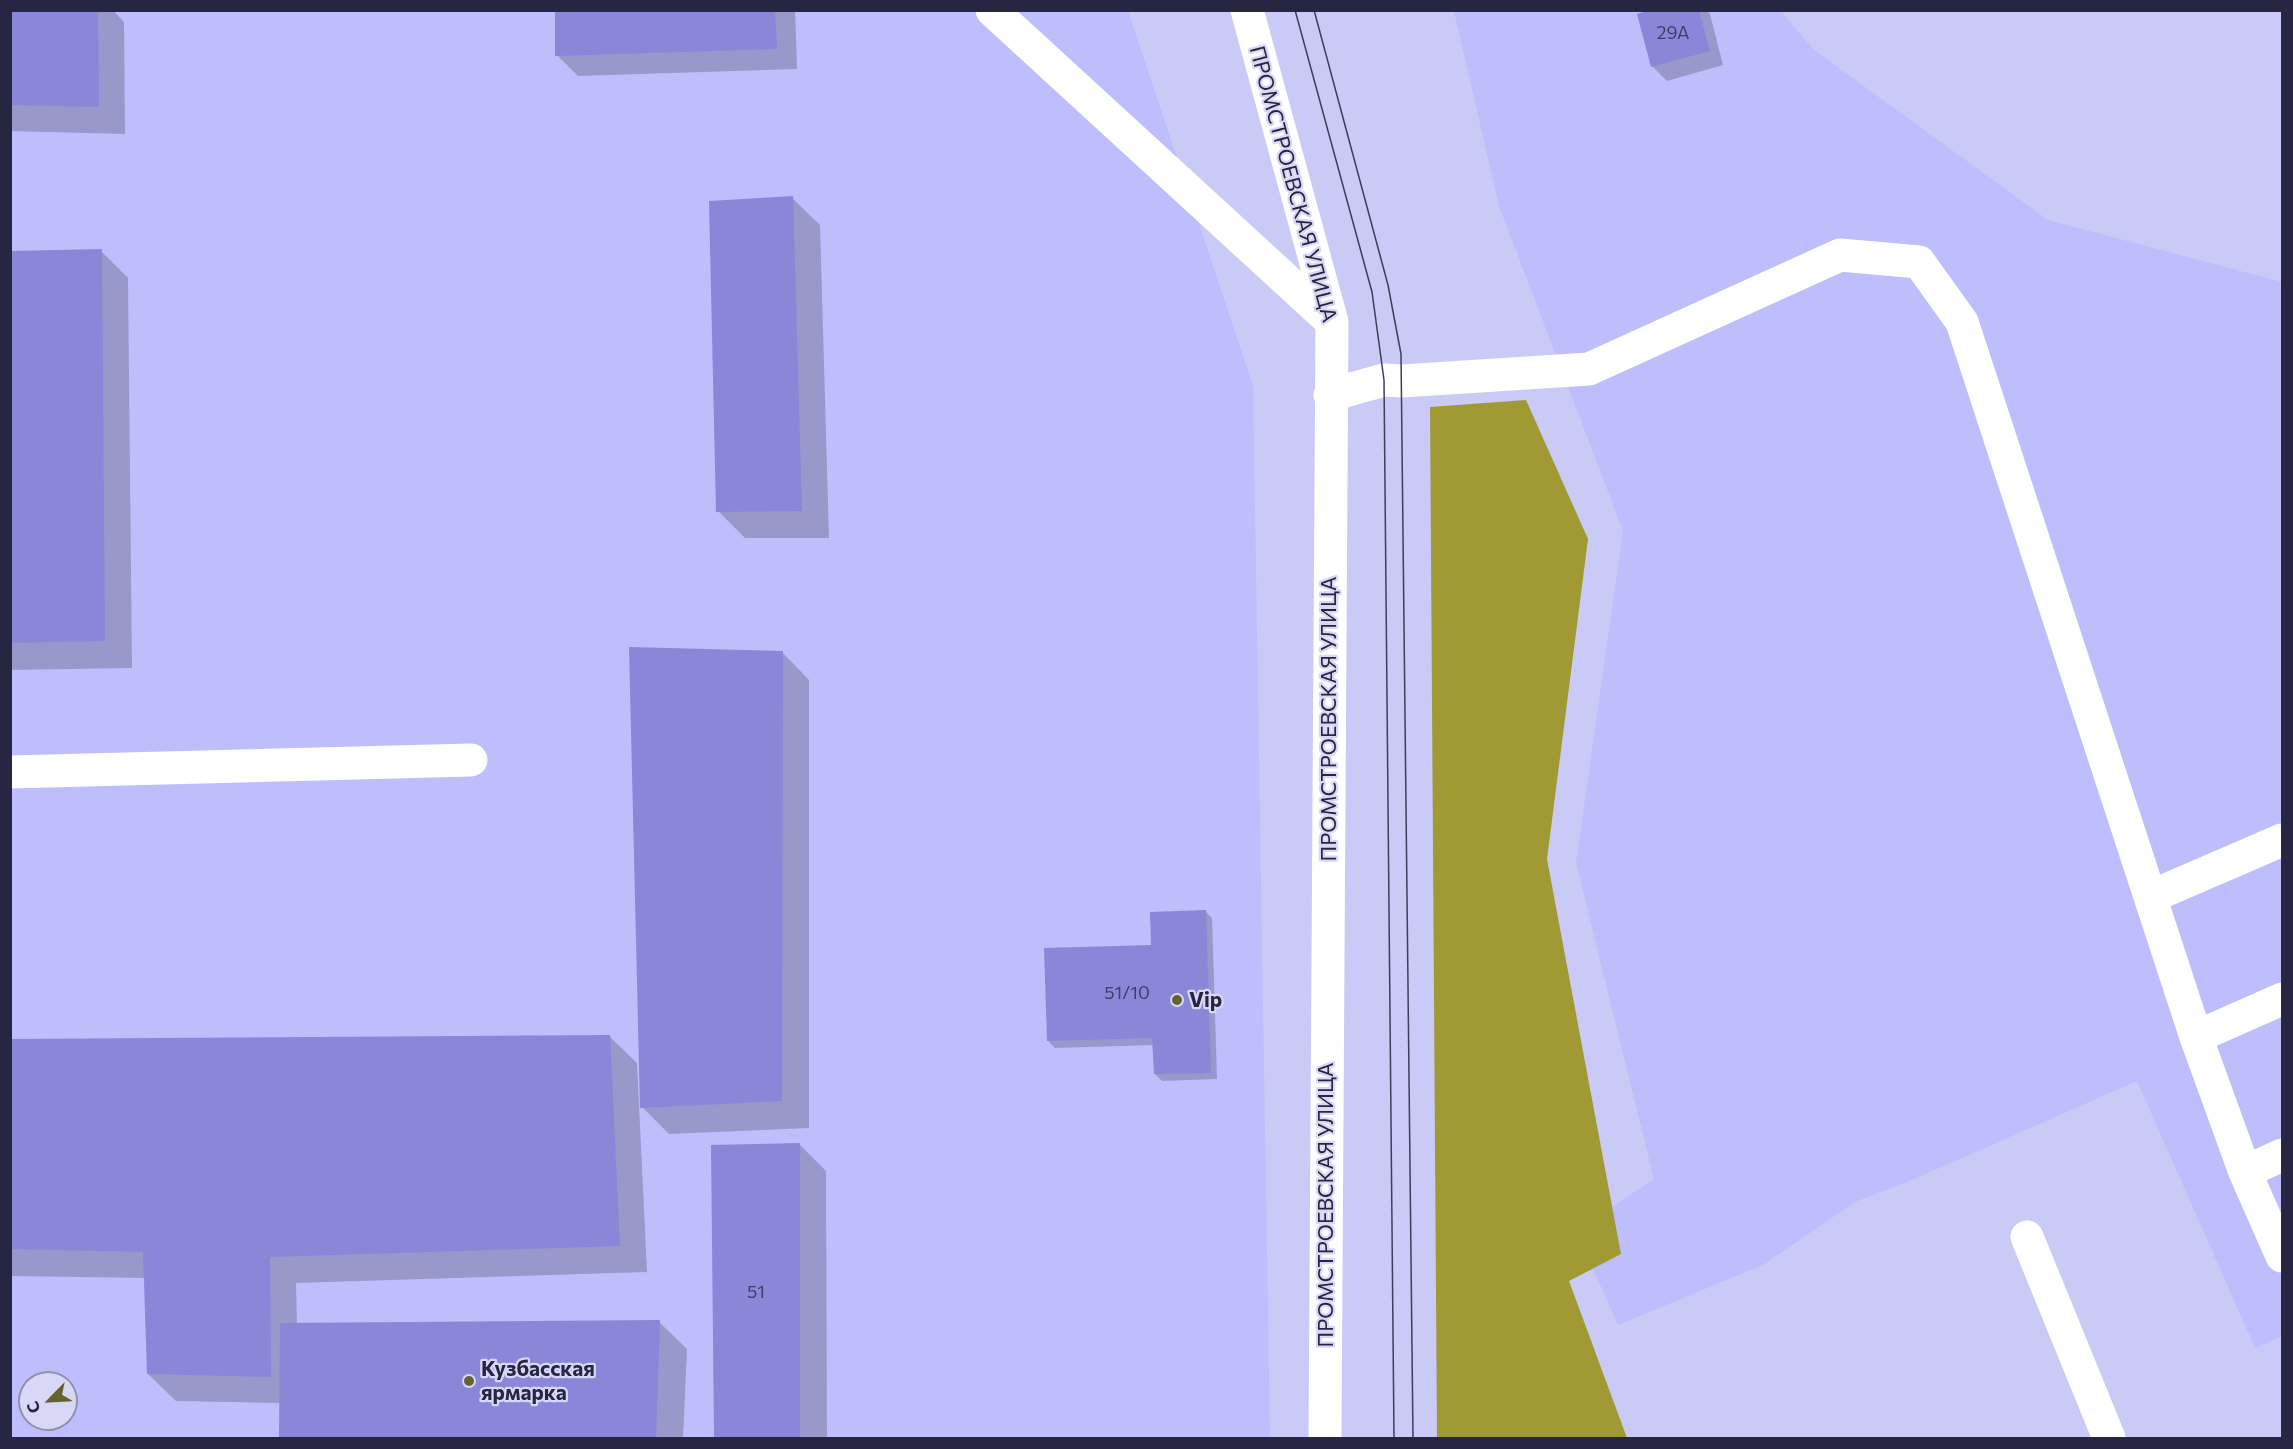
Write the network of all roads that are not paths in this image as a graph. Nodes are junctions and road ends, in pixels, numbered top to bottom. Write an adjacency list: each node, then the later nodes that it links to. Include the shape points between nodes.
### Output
1 (992, 10): 3 (street)
2 (1247, 10): 3 (street, ПРОМСТРОЕВСКАЯ УЛИЦА)
3 (1332, 322): 4 (street, ПРОМСТРОЕВСКАЯ УЛИЦА)
4 (1330, 395): 8 (street, via 1384,380 1589,369 1840,255 1919,262 1962,321); 15 (street, ПРОМСТРОЕВСКАЯ УЛИЦА)
5 (471, 760): 6 (street)
6 (10, 772)
7 (2283, 840): 8 (street)
8 (2150, 897): 10 (street)
9 (2283, 999): 10 (street)
10 (2196, 1037): 12 (street)
11 (2283, 1155): 12 (street)
12 (2245, 1172): 14 (street)
13 (2027, 1237): 16 (street)
14 (2283, 1256)
15 (1324, 1438)
16 (2109, 1438)

